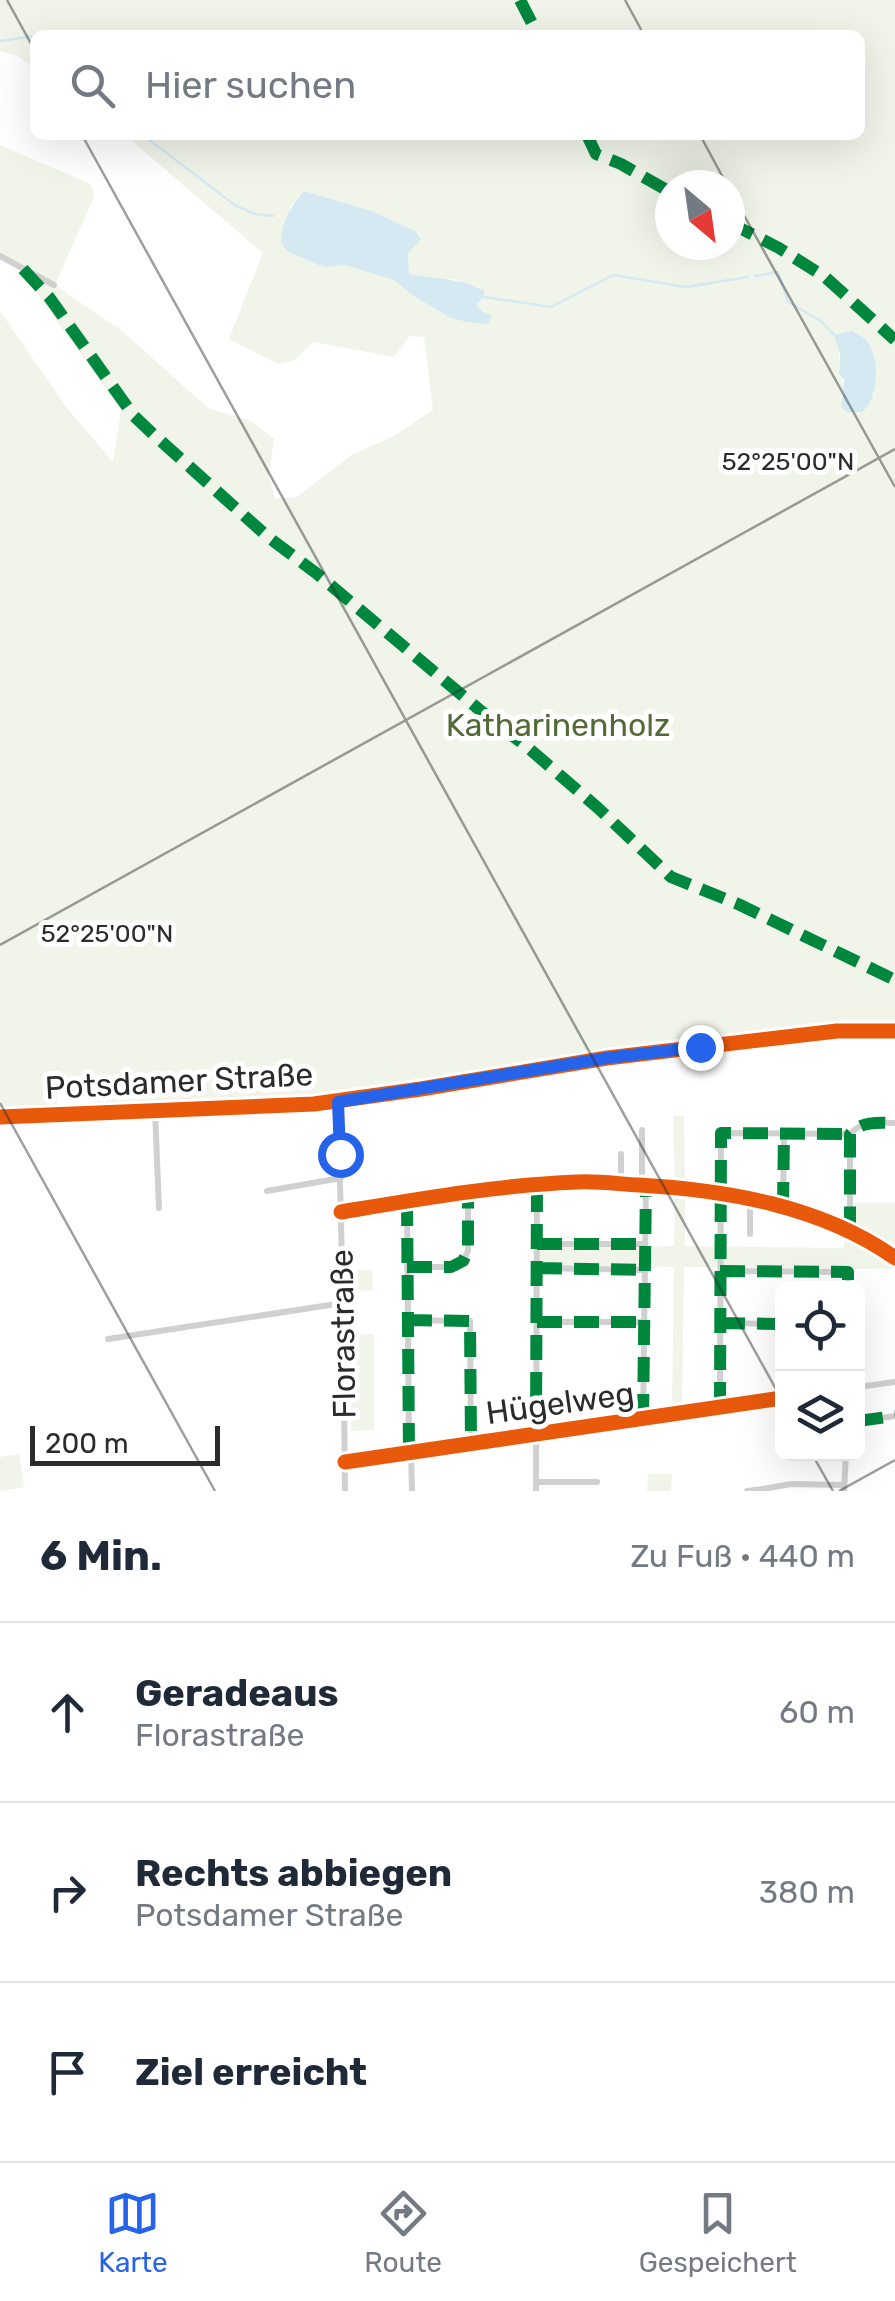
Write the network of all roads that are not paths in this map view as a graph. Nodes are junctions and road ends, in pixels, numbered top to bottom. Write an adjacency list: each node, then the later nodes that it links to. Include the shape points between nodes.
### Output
1 (0, 256): 2 (street)
2 (54, 284)
3 (895, 1031): 4 (main road, Potsdamer Straße, via 837,1031 615,1058)
4 (338, 1102): 5 (main road, Potsdamer Straße); 12 (street, Florastraße)
5 (155, 1110): 6 (main road, Potsdamer Straße); 22 (street, Potsdamer Straße)
6 (0, 1116)
7 (895, 1123): 10 (street, via 869,1123)
8 (642, 1130): 15 (street)
9 (784, 1133): 10 (street); 18 (street, via 721,1132); 21 (street)
10 (850, 1134): 24 (street)
11 (621, 1154): 13 (street)
12 (341, 1178): 16 (street); 23 (street, Florastraße)
13 (622, 1184): 14 (street); 15 (street)
14 (537, 1185): 17 (street); 26 (street)
15 (644, 1185): 18 (street); 27 (street)
16 (267, 1190)
17 (468, 1192): 20 (street); 29 (street, via 466,1257 451,1267)
18 (721, 1194): 19 (street); 32 (street)
19 (750, 1199): 21 (street); 25 (street)
20 (407, 1201): 23 (street); 29 (street)
21 (783, 1207): 24 (street)
22 (159, 1208)
23 (340, 1212): 34 (street, Florastraße)
24 (847, 1231): 28 (street)
25 (750, 1234)
26 (537, 1244): 27 (street); 30 (street)
27 (645, 1244): 31 (street)
28 (895, 1258)
29 (407, 1268): 35 (street)
30 (537, 1268): 31 (street); 36 (street)
31 (645, 1270): 37 (street)
32 (720, 1270): 33 (street, via 848,1272); 38 (street)
33 (848, 1281)
34 (343, 1304): 40 (street); 52 (street, Florastraße)
35 (408, 1320): 49 (street, via 470,1321); 50 (street)
36 (537, 1322): 37 (street); 48 (street)
37 (645, 1322): 46 (street)
38 (720, 1323): 39 (street); 44 (street)
39 (775, 1324)
40 (108, 1339)
41 (895, 1382): 42 (street)
42 (865, 1385)
43 (775, 1399): 44 (street, Hügelweg)
44 (720, 1407): 46 (street, Hügelweg)
45 (895, 1416): 47 (street)
46 (643, 1419): 48 (street, Hügelweg)
47 (865, 1421)
48 (536, 1434): 49 (street, Hügelweg); 54 (street)
49 (471, 1443): 50 (street, Hügelweg)
50 (410, 1452): 52 (street, Hügelweg); 58 (street)
51 (846, 1461): 55 (street)
52 (345, 1462): 57 (street, Florastraße)
53 (597, 1482): 54 (street)
54 (536, 1487)
55 (844, 1488): 56 (street, via 791,1484)
56 (763, 1490): 59 (street)
57 (345, 1491)
58 (412, 1491)
59 (747, 1491)

